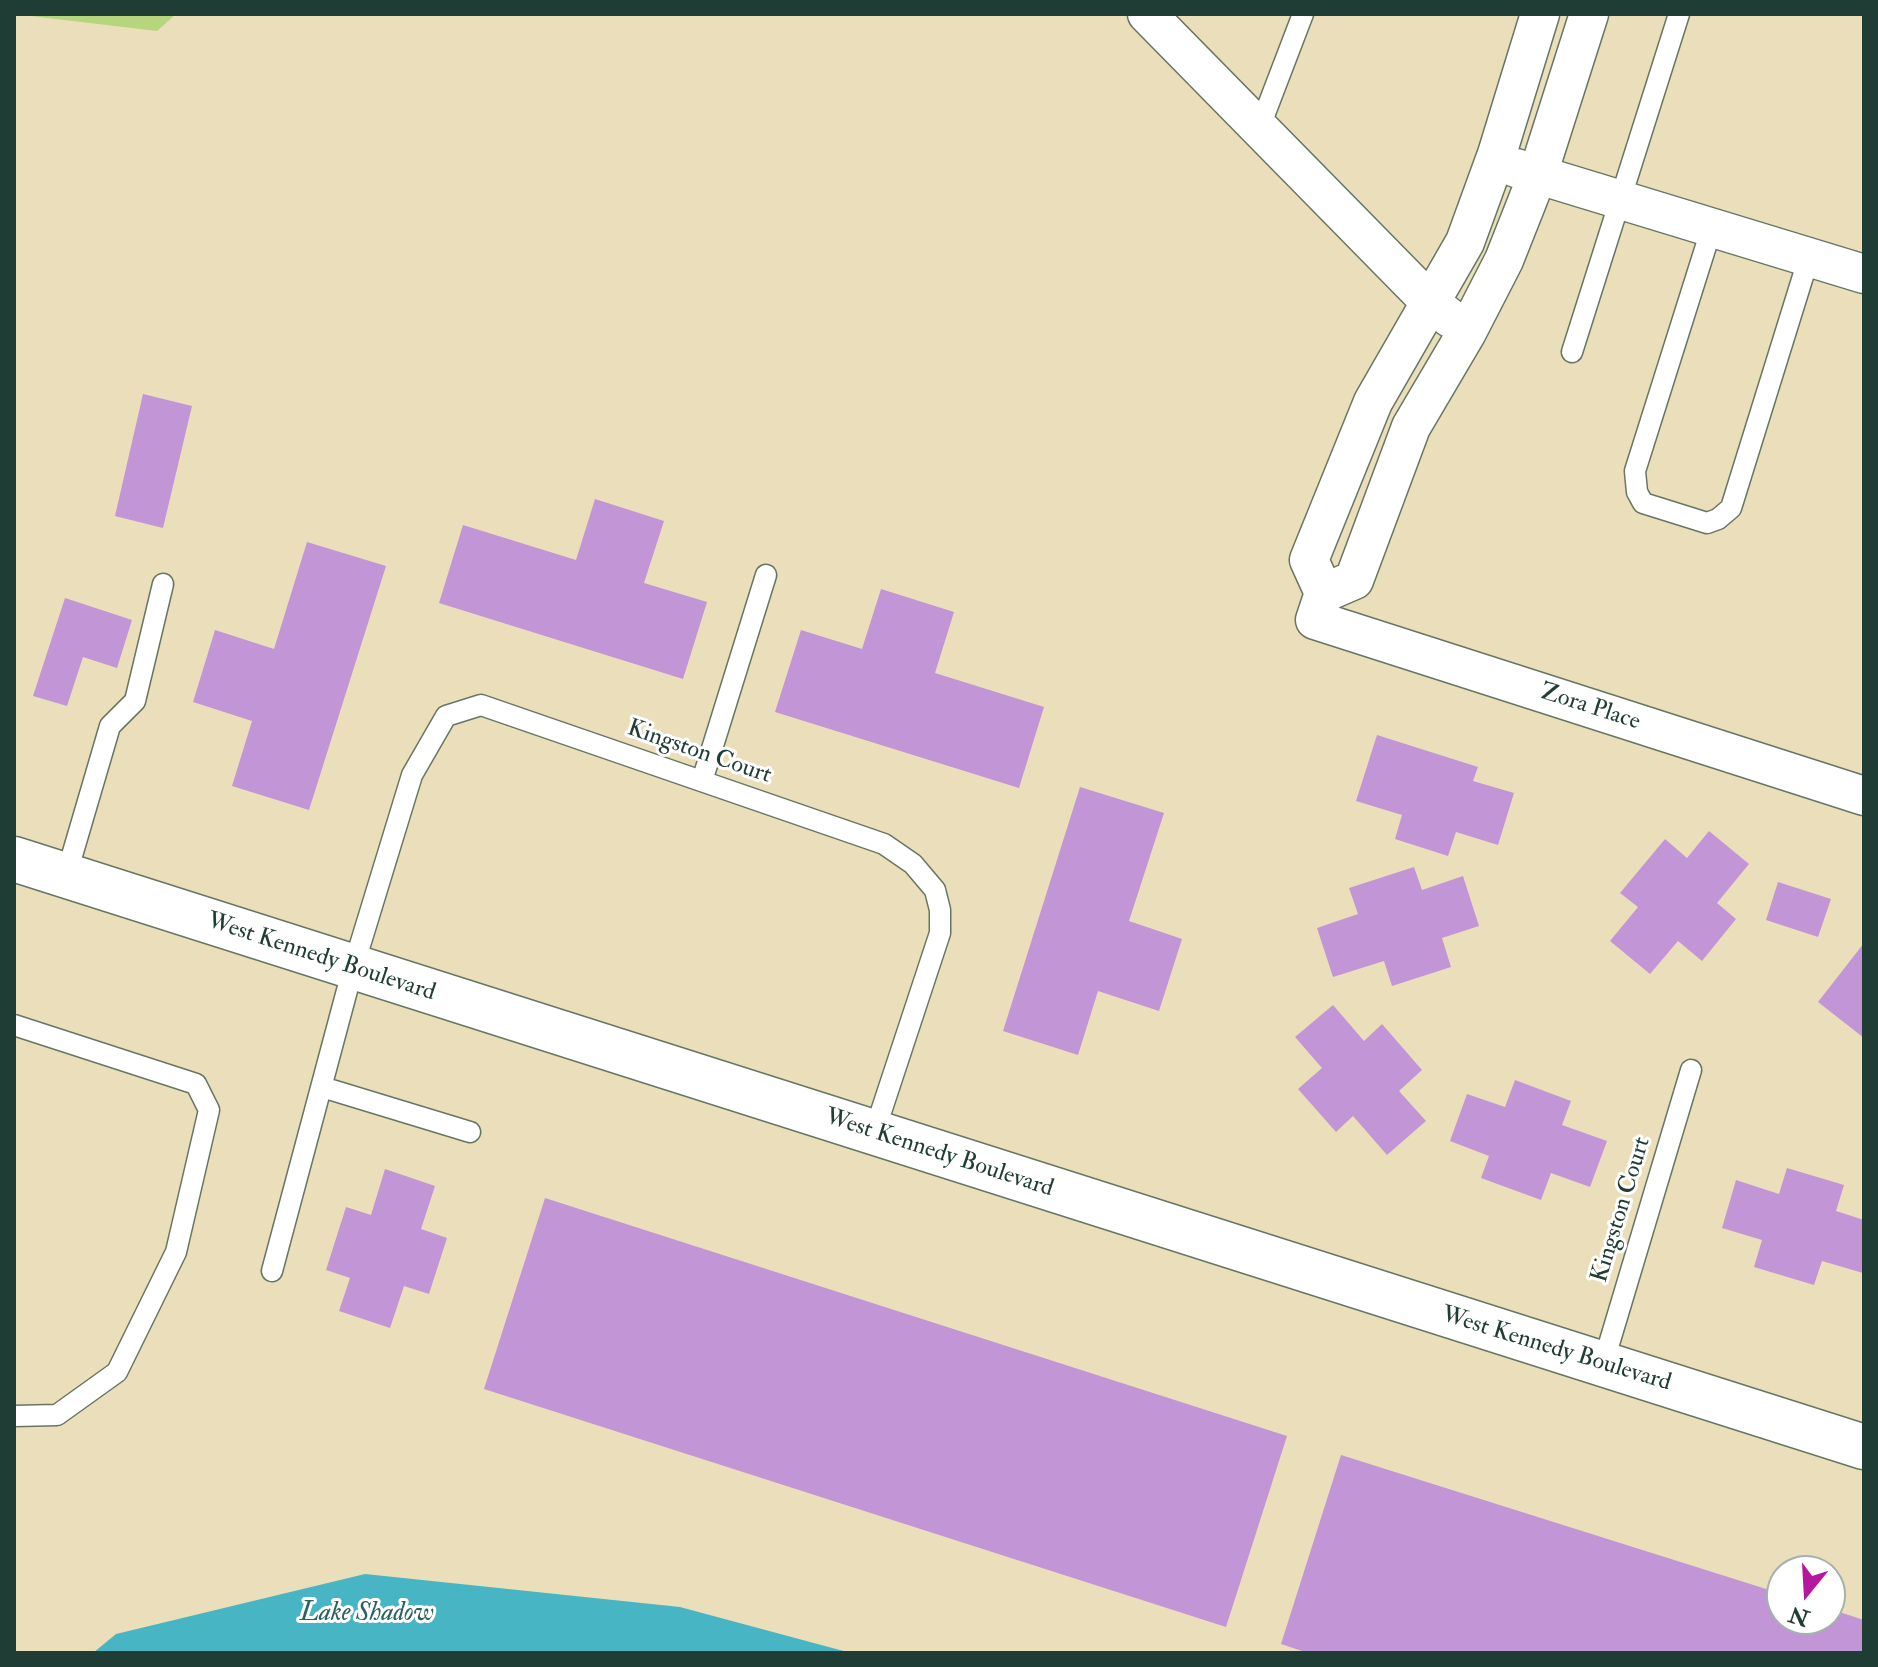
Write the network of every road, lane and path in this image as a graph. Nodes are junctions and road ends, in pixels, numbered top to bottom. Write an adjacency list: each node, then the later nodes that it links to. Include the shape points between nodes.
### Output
1 (1147, 14): 6 (street)
2 (1303, 14): 6 (lane)
3 (1540, 14): 7 (street)
4 (1589, 14): 8 (street)
5 (1679, 14): 9 (lane)
6 (1259, 129): 13 (street)
7 (1494, 163): 8 (street); 13 (street, via 1465,242)
8 (1538, 174): 9 (street); 14 (street, via 1504,260)
9 (1621, 199): 10 (street); 15 (lane)
10 (1712, 227): 11 (street); 11 (lane, via 1635,471 1643,503 1707,523 1731,508)
11 (1809, 257): 12 (street)
12 (1864, 274)
13 (1431, 303): 14 (street); 18 (street, via 1373,402 1309,560)
14 (1467, 332): 18 (street, via 1411,427 1354,580)
15 (1572, 352)
16 (766, 575): 19 (lane)
17 (163, 584): 22 (lane, via 135,701 110,726)
18 (1320, 607): 20 (street, Zora Place)
19 (702, 781): 23 (lane, Kingston Court, via 481,705 446,716 412,775); 28 (lane, Kingston Court, via 884,844 913,864 935,890 940,933)
20 (1864, 796)
21 (14, 859): 22 (main road, West Kennedy Boulevard)
22 (66, 876): 23 (main road, West Kennedy Boulevard)
23 (353, 968): 26 (lane, Kingston Court); 28 (main road, West Kennedy Boulevard)
24 (14, 1025): 31 (lane, via 196,1084 209,1110 176,1252 117,1372 57,1415)
25 (1691, 1070): 30 (lane, Kingston Court)
26 (322, 1087): 27 (lane); 29 (lane, Kingston Court)
27 (470, 1132)
28 (874, 1133): 30 (main road, West Kennedy Boulevard)
29 (272, 1271)
30 (1603, 1364): 32 (main road, West Kennedy Boulevard)
31 (14, 1416)
32 (1864, 1447)

